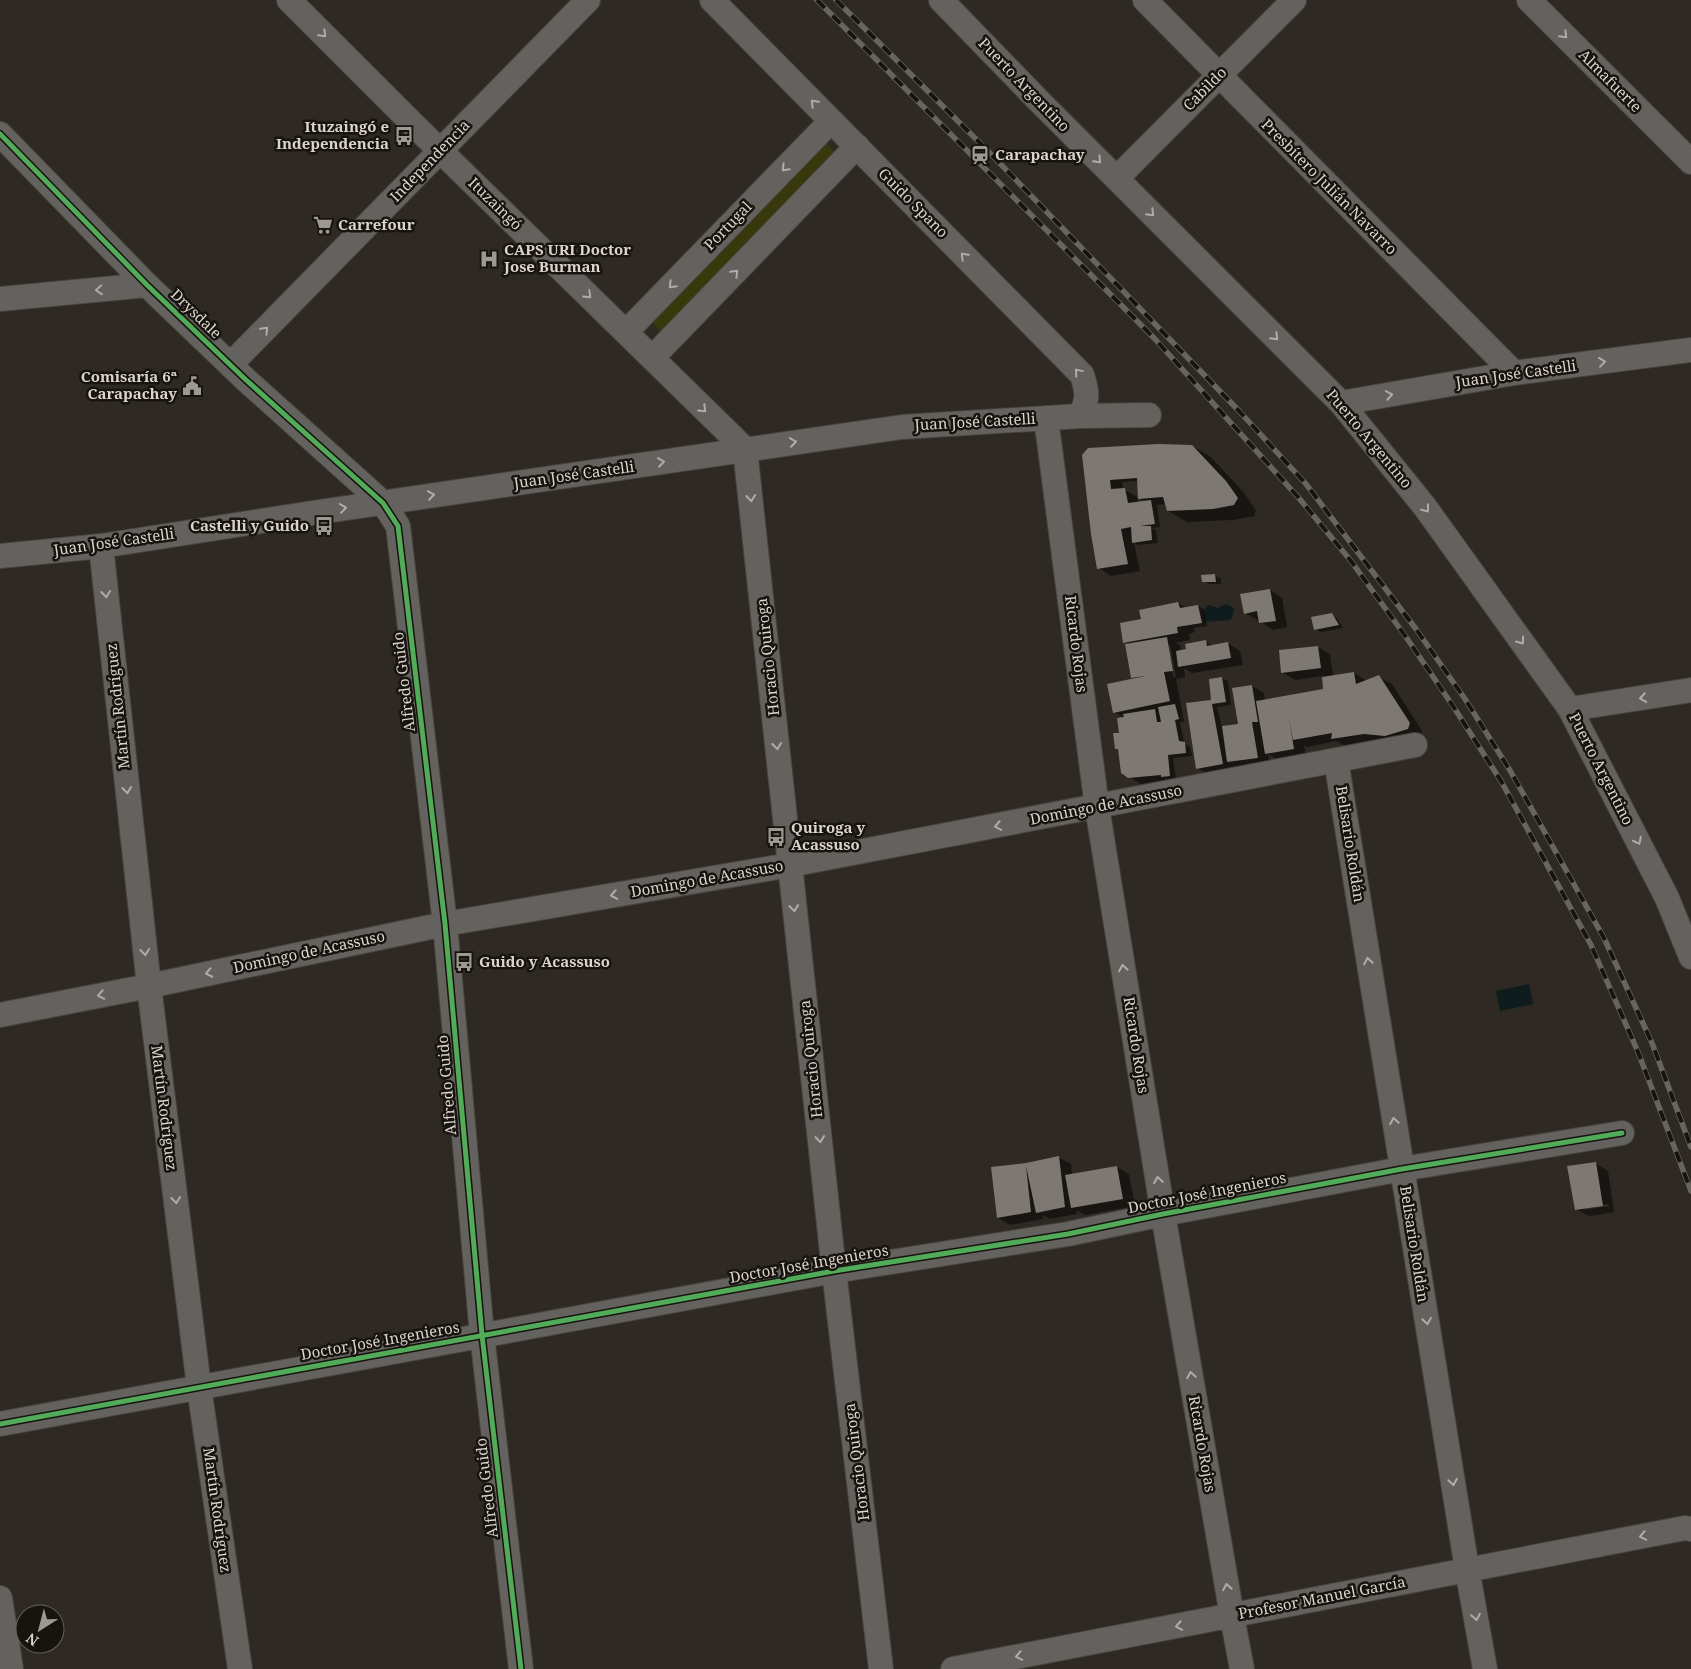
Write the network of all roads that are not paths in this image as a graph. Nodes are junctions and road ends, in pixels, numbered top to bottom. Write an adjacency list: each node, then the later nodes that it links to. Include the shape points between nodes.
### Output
1 (289, 0): 12 (street, Ituzaingó, one-way to 12)
2 (588, 0): 12 (street, Independencia)
3 (712, 0): 9 (street, Guido Spano, one-way to 3)
4 (941, 0): 14 (street, Puerto Argentino, one-way to 14)
5 (1145, 0): 8 (street, Presbítero Julián Navarro)
6 (1294, 0): 8 (street, Cabildo)
7 (1530, 0): 13 (street, Almafuerte, one-way to 13)
8 (1219, 76): 14 (street, Cabildo); 21 (street, Presbítero Julián Navarro)
9 (831, 120): 11 (street, Guido Spano); 17 (street, Portugal, one-way to 17)
10 (0, 134): 15 (street, Drysdale)
11 (857, 146): 19 (street, one-way to 11); 24 (street, Guido Spano, one-way to 11, via 1086,405 1087,392 1082,376)
12 (440, 150): 17 (street, Ituzaingó, one-way to 17); 20 (street, Independencia, one-way to 12)
13 (1691, 162)
14 (1117, 178): 22 (street, Puerto Argentino, one-way to 22)
15 (147, 285): 16 (street, one-way to 16); 20 (street, Drysdale)
16 (0, 299)
17 (626, 332): 19 (street, Ituzaingó)
18 (1691, 350): 21 (street, Juan José Castelli, one-way to 18)
19 (652, 358): 26 (street, Ituzaingó, one-way to 26)
20 (230, 365): 27 (street, Drysdale)
21 (1514, 373): 22 (street, Juan José Castelli, one-way to 21)
22 (1341, 403): 31 (street, Puerto Argentino, one-way to 31, via 1425,507)
23 (1149, 415): 24 (street, Juan José Castelli)
24 (1080, 416): 25 (street, Juan José Castelli)
25 (1046, 418): 26 (street, Juan José Castelli, one-way to 25, via 902,426); 34 (street, Ricardo Rojas)
26 (745, 449): 27 (street, Juan José Castelli, one-way to 26); 35 (street, Horacio Quiroga, one-way to 35)
27 (383, 502): 28 (street, Juan José Castelli, one-way to 27); 36 (street, Alfredo Guido, via 398,526)
28 (100, 546): 29 (street, Juan José Castelli); 38 (street, Martín Rodríguez, one-way to 38)
29 (0, 556)
30 (1691, 690): 31 (street, one-way to 31)
31 (1570, 709): 37 (street, Puerto Argentino, one-way to 37, via 1667,898)
32 (1415, 745): 33 (street, Domingo de Acassuso)
33 (1336, 760): 34 (street, Domingo de Acassuso); 41 (street, Belisario Roldán, one-way to 33)
34 (1097, 807): 35 (street, Domingo de Acassuso, one-way to 35); 42 (street, Ricardo Rojas, one-way to 34)
35 (790, 865): 36 (street, Domingo de Acassuso, one-way to 36); 43 (street, Horacio Quiroga, one-way to 43)
36 (445, 924): 38 (street, Domingo de Acassuso, one-way to 38); 44 (street, Alfredo Guido)
37 (1691, 957)
38 (149, 986): 39 (street, Domingo de Acassuso, one-way to 39); 45 (street, Martín Rodríguez, one-way to 45)
39 (0, 1015)
40 (1622, 1133): 41 (street, Doctor José Ingenieros)
41 (1402, 1170): 42 (street, Doctor José Ingenieros); 48 (street, Belisario Roldán, one-way to 48)
42 (1164, 1214): 43 (street, Doctor José Ingenieros, via 1068,1234); 50 (street, Ricardo Rojas, one-way to 42)
43 (834, 1271): 44 (street, Doctor José Ingenieros); 54 (street, Horacio Quiroga)
44 (482, 1335): 45 (street, Doctor José Ingenieros); 53 (street, Alfredo Guido)
45 (199, 1387): 46 (street, Doctor José Ingenieros); 52 (street, Martín Rodríguez)
46 (0, 1424)
47 (1691, 1529): 48 (street, Profesor Manuel García, one-way to 48)
48 (1467, 1569): 50 (street, Profesor Manuel García); 57 (street, Belisario Roldán, one-way to 57)
49 (0, 1598): 51 (street)
50 (1232, 1616): 55 (street, Profesor Manuel García, one-way to 55); 56 (street, Ricardo Rojas)
51 (11, 1669)
52 (240, 1669)
53 (521, 1669)
54 (881, 1669)
55 (953, 1669)
56 (1242, 1669)
57 (1485, 1669)

